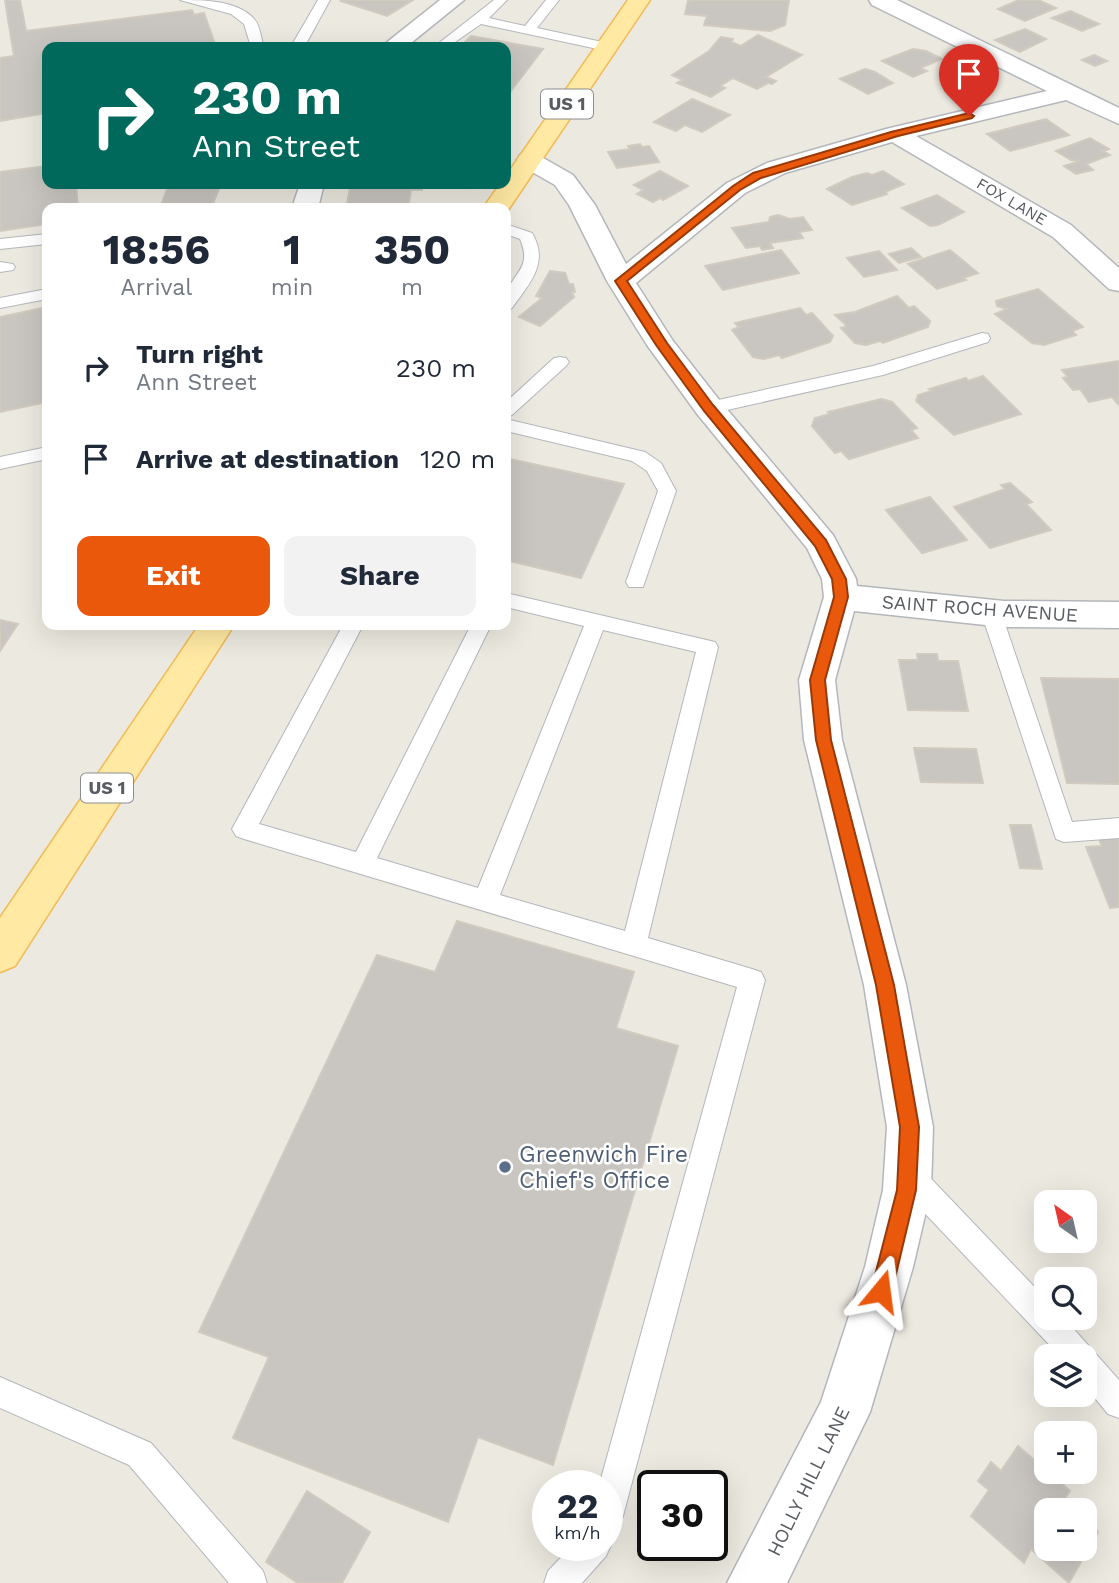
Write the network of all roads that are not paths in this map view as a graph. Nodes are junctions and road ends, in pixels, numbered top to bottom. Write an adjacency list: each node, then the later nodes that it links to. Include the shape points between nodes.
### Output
1 (186, 0): 10 (lane, via 235,11 250,22)
2 (324, 0): 11 (lane)
3 (453, 0): 12 (street)
4 (501, 0): 8 (lane)
5 (552, 0): 9 (lane)
6 (639, 0): 14 (main road, US 1)
7 (880, 0): 15 (street)
8 (479, 20): 9 (lane); 13 (lane)
9 (528, 31): 14 (lane)
10 (256, 42)
11 (301, 42)
12 (398, 42)
13 (447, 42)
14 (607, 47): 18 (main road, US 1)
15 (1067, 93): 16 (street); 17 (street)
16 (1119, 117)
17 (895, 134): 23 (street, via 757,176); 24 (street, FOX LANE, via 1062,231)
18 (529, 160): 19 (main road, US 1); 23 (street, via 564,180)
19 (511, 186)
20 (511, 231): 26 (lane, via 526,236 534,249 534,261)
21 (42, 240): 22 (lane)
22 (0, 244)
23 (621, 281): 31 (street)
24 (1119, 283)
25 (42, 295): 27 (lane)
26 (511, 297)
27 (0, 303)
28 (982, 338): 31 (lane, via 877,371)
29 (560, 362): 30 (lane)
30 (511, 406)
31 (709, 408): 36 (street, via 821,543 839,579)
32 (511, 426): 35 (lane, via 638,456 654,467 667,491)
33 (42, 454): 34 (lane)
34 (0, 463)
35 (636, 582)
36 (841, 597): 38 (street, SAINT ROCH AVENUE); 49 (street, HOLLY HILL LANE, via 817,680 823,740 885,985 910,1127)
37 (511, 601): 40 (lane)
38 (991, 612): 39 (street, SAINT ROCH AVENUE); 44 (lane, via 1064,832)
39 (1119, 615)
40 (596, 621): 46 (lane); 48 (lane, via 708,647)
41 (214, 630): 47 (main road, US 1)
42 (350, 630): 45 (lane, via 244,829)
43 (479, 630): 45 (lane)
44 (1119, 828)
45 (362, 864): 46 (lane)
46 (485, 901): 48 (lane)
47 (2, 945)
48 (634, 945): 54 (lane, via 752,980)
49 (908, 1175): 50 (lane); 58 (street, HOLLY HILL LANE, via 889,1267 844,1412)
50 (1069, 1344)
51 (1097, 1377): 53 (lane)
52 (0, 1392): 56 (lane, via 140,1454)
53 (1119, 1403)
54 (619, 1470)
55 (580, 1561): 57 (lane)
56 (251, 1583)
57 (560, 1583)
58 (755, 1583)

